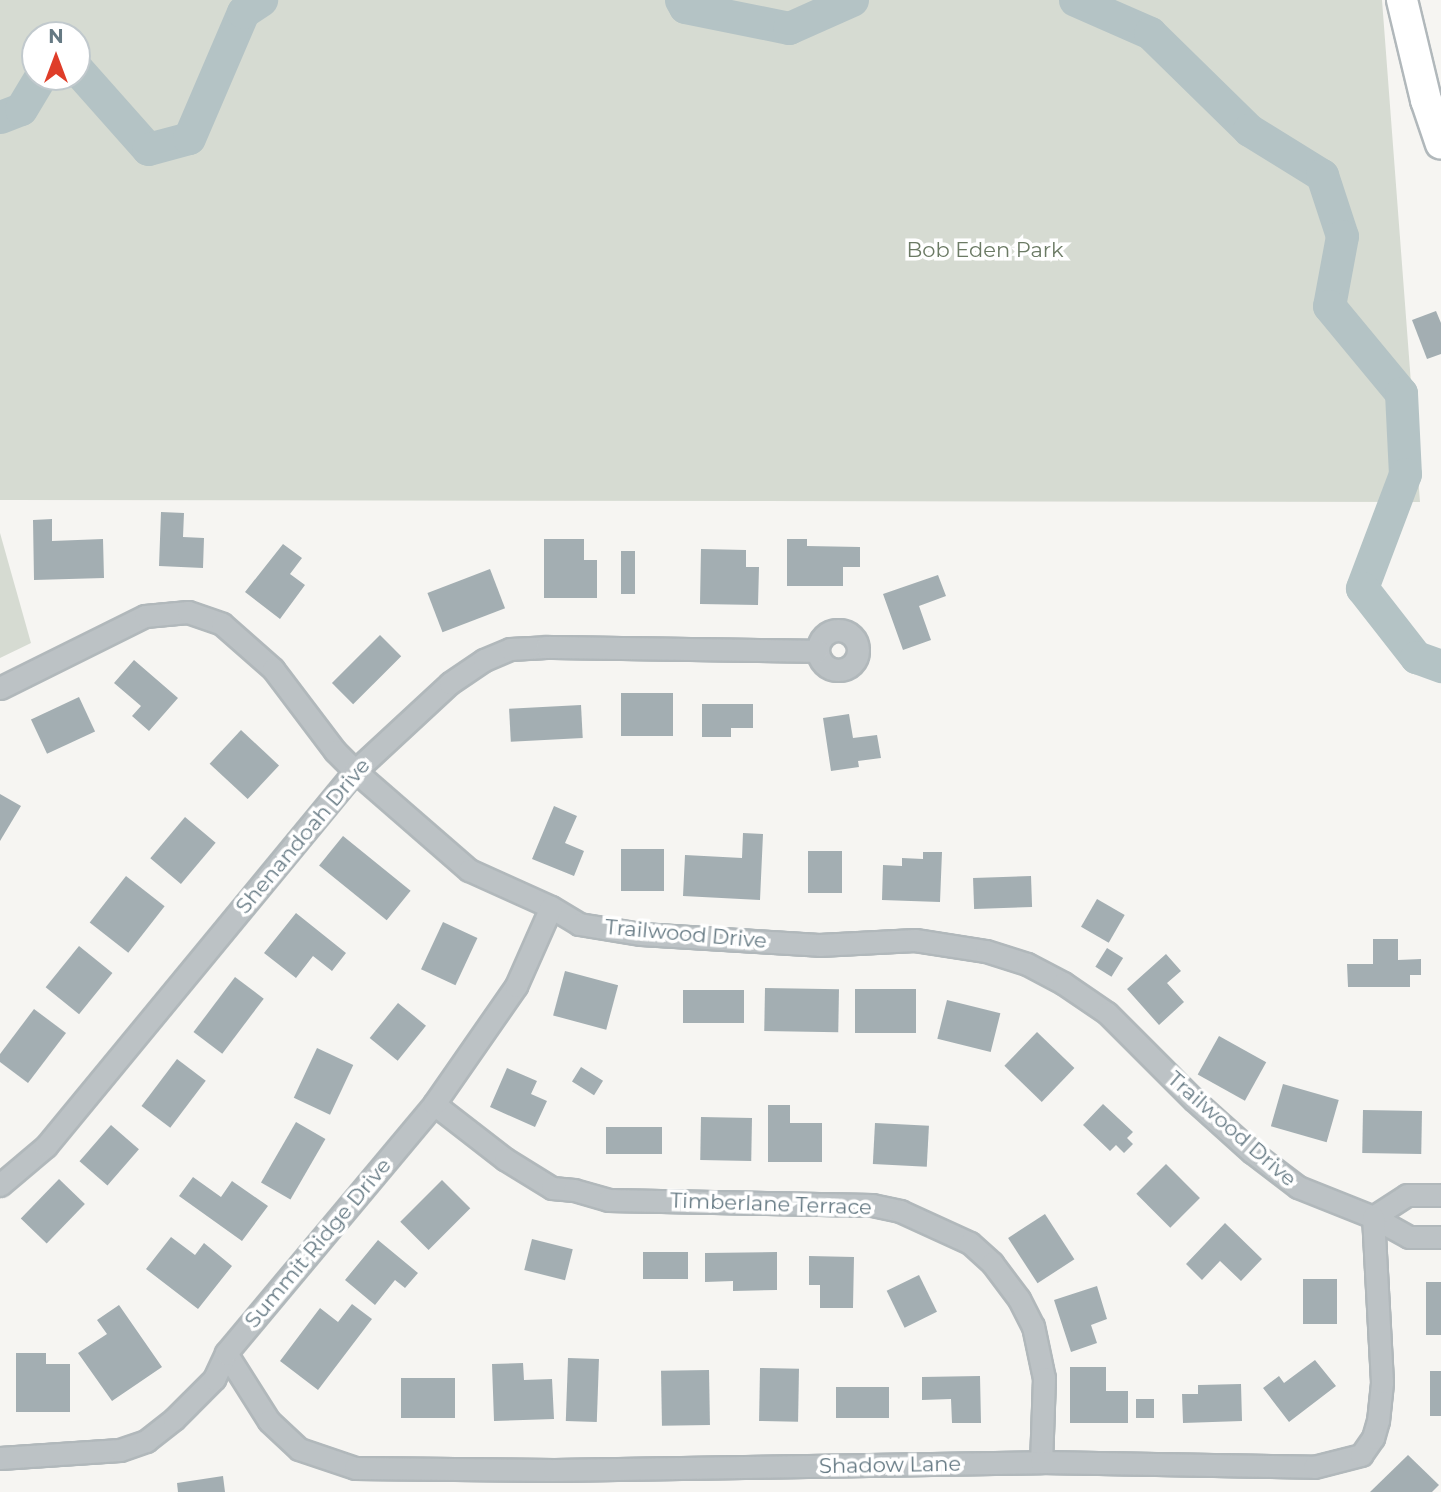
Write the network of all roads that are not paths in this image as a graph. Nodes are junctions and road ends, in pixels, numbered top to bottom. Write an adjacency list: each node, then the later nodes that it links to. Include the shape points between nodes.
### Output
1 (1402, 0): 2 (main road)
2 (1441, 144)
3 (817, 651): 5 (street, Shenandoah Drive, via 510,649 450,683)
4 (0, 688): 5 (street, Trailwood Drive, via 145,616 188,612 222,624 273,669)
5 (355, 771): 6 (street, Trailwood Drive, via 469,870); 8 (street, Shenandoah Drive, via 46,1146)
6 (551, 907): 7 (street, Summit Ridge Drive, via 516,986); 10 (street, Trailwood Drive, via 579,924 642,934 819,945 915,940 986,951 1027,964 1107,1013 1251,1152 1298,1187)
7 (434, 1104): 12 (street, Summit Ridge Drive); 14 (street, Timberlane Terrace, via 505,1159 552,1188 607,1200 872,1205 900,1211 970,1243 1019,1299 1032,1326 1044,1378)
8 (0, 1185)
9 (1441, 1195): 10 (street, via 1407,1195)
10 (1373, 1217): 11 (street, Trailwood Drive, via 1409,1237); 14 (street, Shadow Lane, via 1381,1382 1378,1421 1361,1455 1314,1467)
11 (1441, 1237)
12 (226, 1353): 13 (street, Summit Ridge Drive, via 214,1379 146,1441 120,1450); 14 (street, Shadow Lane, via 269,1421 299,1449 355,1468 554,1470)
13 (0, 1458)
14 (1041, 1462)

